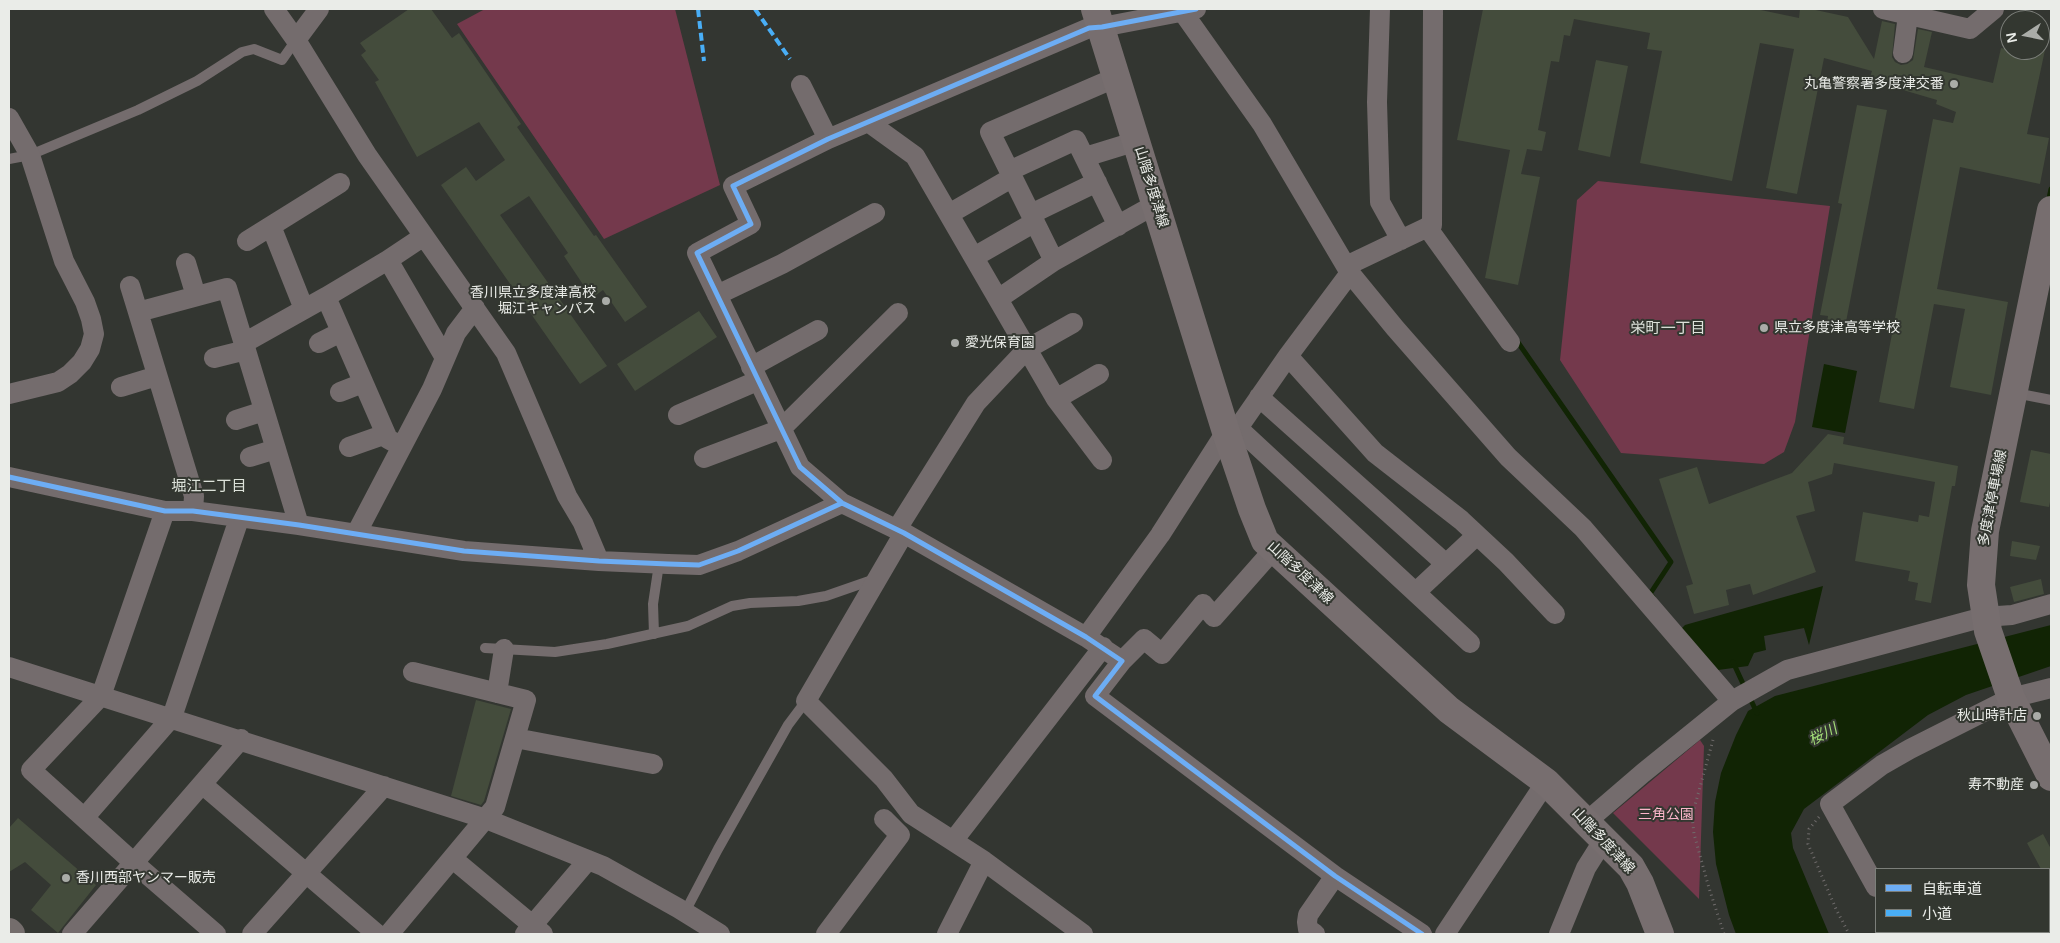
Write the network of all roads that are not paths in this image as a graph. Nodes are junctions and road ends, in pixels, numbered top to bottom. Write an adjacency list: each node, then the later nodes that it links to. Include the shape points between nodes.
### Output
1 (274, 9): 10 (street)
2 (319, 9): 10 (street)
3 (1380, 9): 33 (street, via 1376,102 1380,202)
4 (1434, 9): 31 (street, via 1432,225)
5 (1883, 9): 8 (street)
6 (1994, 9): 8 (street, via 1970,29)
7 (1189, 10): 9 (street); 39 (street, via 1262,124)
8 (1908, 15): 11 (street)
9 (1098, 18): 12 (main road, 山階多度津線); 15 (street, via 1089,28)
10 (296, 40): 18 (lane, via 282,60 254,49 242,52 197,81 138,110); 32 (street, via 367,155)
11 (1903, 53)
12 (1117, 77): 17 (main road, 山階多度津線); 21 (street, via 990,132)
13 (801, 85): 16 (street)
14 (9, 118): 18 (street)
15 (868, 122): 16 (street); 27 (street, via 916,156)
16 (828, 139): 41 (street, via 733,186 751,224 697,254)
17 (1136, 141): 19 (street); 24 (main road, 山階多度津線)
18 (30, 155): 20 (lane); 66 (street, via 64,261 92,319 94,334 90,349 70,374 58,382)
19 (1085, 157): 21 (street, via 1076,140); 22 (street)
20 (9, 159)
21 (1011, 174): 27 (street); 28 (street)
22 (1097, 182): 28 (street); 30 (street)
23 (340, 184): 29 (street)
24 (1156, 204): 30 (street); 74 (main road, 山階多度津線)
25 (2051, 210): 65 (main road, 多度津停車場線, via 2039,247)
26 (875, 213): 41 (street)
27 (949, 214): 35 (street)
28 (1033, 218): 35 (street); 37 (street)
29 (271, 226): 34 (street); 46 (street)
30 (1118, 226): 37 (street)
31 (1427, 227): 33 (street); 52 (street)
32 (424, 236): 36 (street); 45 (street)
33 (1401, 240): 39 (street)
34 (247, 241)
35 (974, 257): 44 (street)
36 (388, 260): 43 (street); 58 (street)
37 (1054, 260): 44 (street)
38 (186, 263): 42 (street)
39 (1348, 269): 56 (street); 113 (street, via 1508,457 1583,528)
40 (130, 286): 47 (street)
41 (717, 295): 59 (street)
42 (196, 296): 47 (street); 54 (street, via 227,288)
43 (326, 297): 46 (street); 51 (street)
44 (998, 298): 55 (street)
45 (475, 308): 58 (street, via 456,333); 91 (street, via 506,353 567,496)
46 (304, 309): 54 (street)
47 (138, 312): 61 (street)
48 (898, 313): 73 (street)
49 (1073, 323): 55 (street)
50 (818, 330): 59 (street)
51 (341, 332): 53 (street); 62 (street)
52 (1510, 342)
53 (319, 343)
54 (245, 346): 57 (street); 70 (street)
55 (1027, 349): 68 (street); 87 (street, via 976,403)
56 (1288, 356): 67 (street); 89 (street, via 1376,453)
57 (214, 358)
58 (445, 358): 75 (street, via 432,389)
59 (754, 374): 71 (street); 73 (street)
60 (1099, 374): 68 (street)
61 (157, 376): 63 (street); 84 (street, via 194,496)
62 (364, 383): 64 (street); 75 (street)
63 (122, 387)
64 (340, 392)
65 (2014, 392): 69 (lane); 98 (main road, 多度津停車場線, via 1983,548 1981,585)
66 (9, 394)
67 (1259, 397): 74 (street); 93 (street)
68 (1056, 399): 80 (street)
69 (2051, 400)
70 (264, 411): 72 (street); 77 (street)
71 (678, 415)
72 (236, 420)
73 (781, 429): 79 (street); 82 (street, via 800,467)
74 (1232, 430): 90 (main road, 山階多度津線, via 1252,509 1265,541); 95 (street); 100 (street)
75 (394, 440): 76 (street); 88 (street)
76 (349, 448)
77 (276, 450): 78 (street); 86 (street)
78 (250, 457)
79 (704, 458)
80 (1102, 460)
81 (9, 477): 83 (street)
82 (842, 503): 87 (street); 92 (street, via 738,552 699,565)
83 (165, 511): 84 (street); 111 (street)
84 (193, 512): 85 (street)
85 (239, 519): 86 (street); 114 (street)
86 (299, 525): 88 (street)
87 (900, 531): 94 (street); 100 (street)
88 (356, 534): 91 (street, via 464,551)
89 (1477, 535): 93 (street); 97 (street)
90 (1274, 549): 105 (street, via 1214,617 1202,604 1162,654 1144,639); 119 (main road, 山階多度津線, via 1449,710)
91 (599, 561): 92 (street)
92 (659, 564): 99 (lane, via 653,604)
93 (1446, 564): 95 (street)
94 (878, 578): 99 (lane, via 826,596 732,606 688,626); 112 (street)
95 (1416, 592): 101 (street)
96 (2051, 604): 98 (street)
97 (1556, 614)
98 (1986, 624): 109 (main road, 多度津停車場線); 113 (street, via 1786,670)
99 (654, 634): 104 (lane, via 555,652)
100 (1086, 637): 103 (street)
101 (1470, 643)
102 (484, 648): 104 (lane)
103 (1103, 648): 105 (street); 126 (street)
104 (504, 649): 110 (street)
105 (1122, 661): 132 (street, via 1095,696)
106 (11, 671): 111 (street)
107 (413, 672): 110 (street)
108 (2051, 688): 109 (street)
109 (2008, 691): 118 (main road, 多度津停車場線); 133 (street, via 1882,765 1830,804)
110 (497, 693): 115 (street, via 526,700)
111 (101, 696): 114 (street); 122 (street, via 31,770)
112 (806, 701): 126 (street, via 884,779 911,814); 134 (lane, via 784,733)
113 (1726, 706): 125 (street, via 1643,773)
114 (172, 718): 116 (street); 122 (street)
115 (515, 738): 117 (street); 123 (street, via 495,807)
116 (241, 739): 120 (street); 121 (street)
117 (653, 764)
118 (2051, 777)
119 (1546, 782): 125 (main road, 山階多度津線); 147 (street)
120 (202, 784): 130 (street); 131 (street)
121 (384, 786): 123 (street); 131 (street)
122 (84, 818): 130 (street)
123 (486, 819): 127 (street); 128 (street)
124 (884, 819): 142 (street, via 900,835)
125 (1594, 831): 148 (street, via 1586,868); 149 (main road, 山階多度津線, via 1631,868)
126 (953, 841): 129 (street)
127 (453, 859): 135 (street); 140 (street)
128 (588, 860): 134 (street); 135 (street)
129 (984, 861): 143 (street); 144 (street)
130 (134, 863): 136 (street); 137 (street)
131 (306, 874): 138 (street); 139 (street)
132 (1335, 876): 145 (street, via 1308,915 1308,929); 146 (street)
133 (1875, 885)
134 (685, 912): 141 (street)
135 (533, 931)
136 (72, 934)
137 (216, 934)
138 (252, 934)
139 (377, 934)
140 (389, 934)
141 (720, 934)
142 (826, 934)
143 (947, 934)
144 (1083, 934)
145 (1315, 934)
146 (1422, 934)
147 (1445, 934)
148 (1559, 934)
149 (1660, 934)

